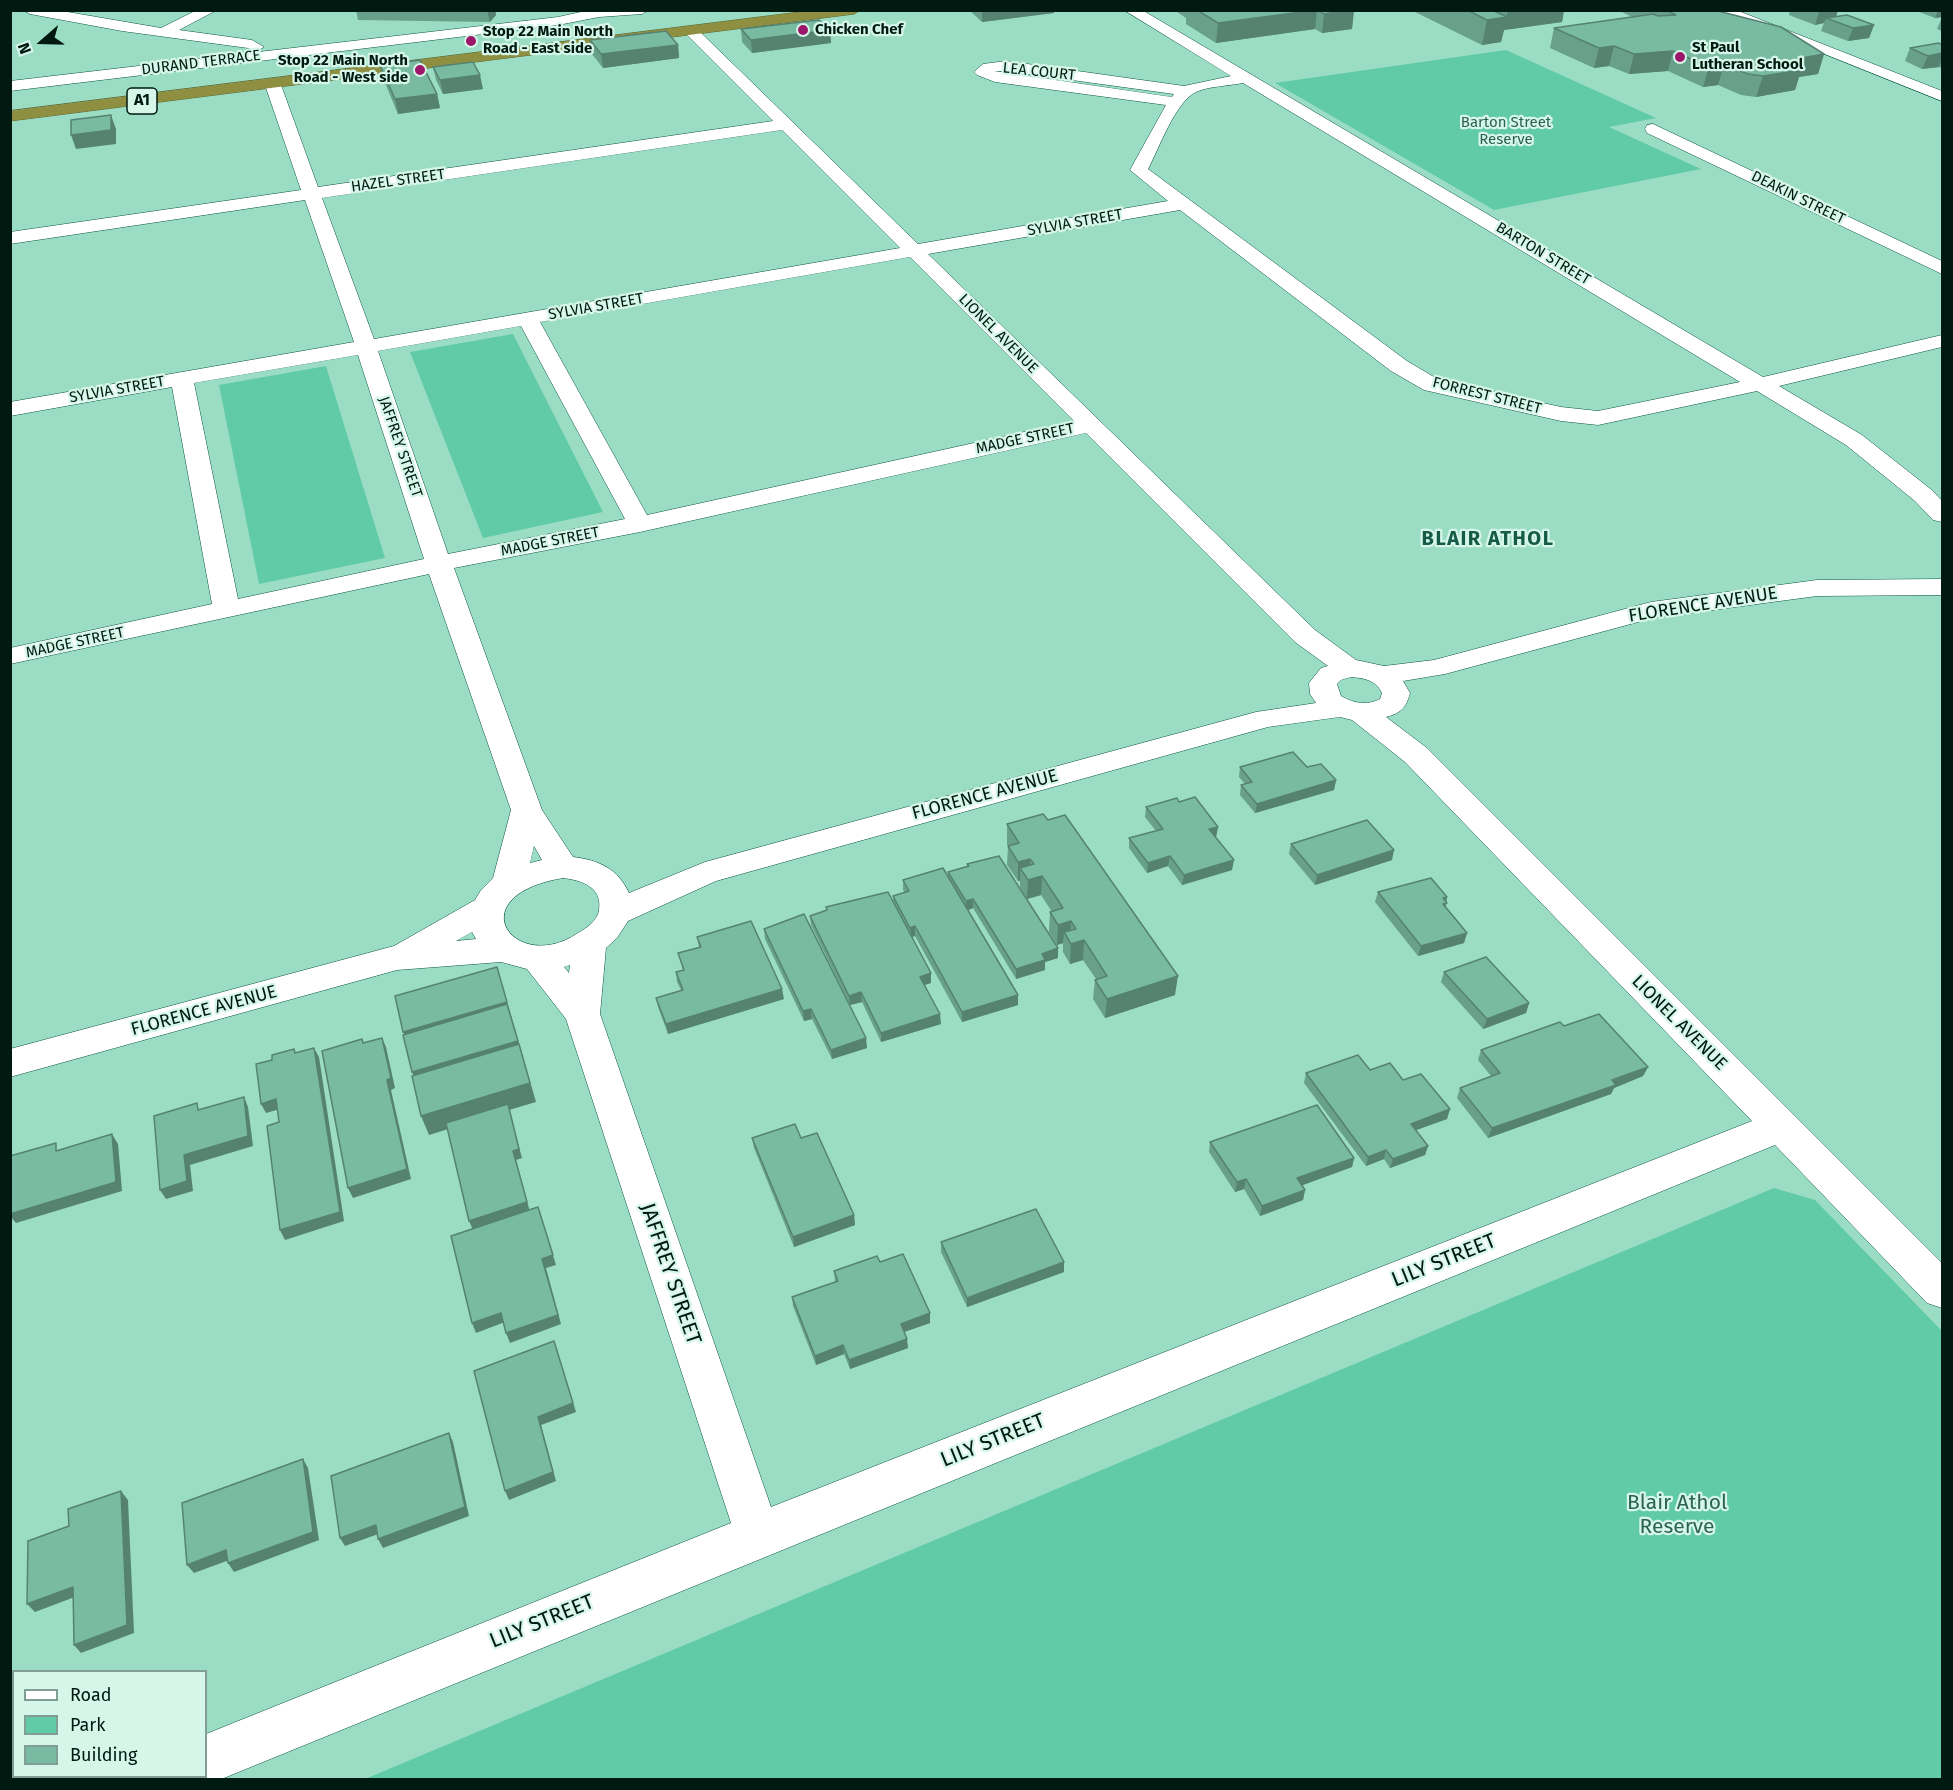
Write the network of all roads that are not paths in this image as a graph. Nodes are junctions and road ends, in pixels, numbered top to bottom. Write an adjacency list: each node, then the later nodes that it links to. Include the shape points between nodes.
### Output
1 (30, 10): 9 (street)
2 (210, 10): 9 (street)
3 (642, 10): 8 (street, DURAND TERRACE)
4 (773, 10): 13 (highway, A1)
5 (854, 10): 10 (highway, A1)
6 (1131, 10): 12 (street, BARTON STREET)
7 (1722, 10): 16 (street)
8 (598, 12): 11 (street, DURAND TERRACE, via 558,21)
9 (162, 32): 11 (street, via 252,44)
10 (692, 32): 13 (highway, A1); 19 (street, LIONEL AVENUE)
11 (268, 55): 14 (street, DURAND TERRACE)
12 (1248, 78): 15 (street, via 1192,88); 30 (street, BARTON STREET)
13 (271, 79): 17 (highway, A1); 18 (highway, A1); 21 (street, JAFFREY STREET)
14 (10, 86)
15 (1180, 96): 15 (street, LEA COURT, via 995,77 982,72 1006,66); 22 (street, FORREST STREET, via 1139,170)
16 (1942, 96)
17 (10, 105)
18 (10, 116)
19 (786, 124): 21 (street, HAZEL STREET); 24 (street, LIONEL AVENUE)
20 (1653, 129): 25 (street, DEAKIN STREET)
21 (311, 194): 23 (street, HAZEL STREET); 28 (street, JAFFREY STREET)
22 (1182, 204): 24 (street, SYLVIA STREET); 30 (street, FORREST STREET, via 1399,366 1432,385 1561,414 1598,418)
23 (10, 238)
24 (916, 252): 26 (street, SYLVIA STREET); 32 (street, LIONEL AVENUE)
25 (1942, 268)
26 (528, 319): 28 (street, SYLVIA STREET); 34 (street)
27 (1942, 340): 30 (street, FORREST STREET)
28 (366, 347): 29 (street, SYLVIA STREET); 35 (street, JAFFREY STREET)
29 (182, 379): 31 (street, SYLVIA STREET); 37 (street)
30 (1760, 383): 33 (street, BARTON STREET, via 1854,440)
31 (10, 409)
32 (1089, 425): 34 (street, MADGE STREET); 39 (street, LIONEL AVENUE, via 1305,636)
33 (1942, 515)
34 (640, 524): 35 (street, MADGE STREET)
35 (439, 564): 37 (street, MADGE STREET); 42 (street, JAFFREY STREET)
36 (1942, 587): 40 (street, FLORENCE AVENUE, via 1817,588 1651,610 1435,668)
37 (227, 611): 38 (street, MADGE STREET)
38 (10, 656)
39 (1332, 678): 40 (street, LIONEL AVENUE, via 1332,703); 40 (street, via 1371,671); 41 (street, FLORENCE AVENUE, via 1299,704)
40 (1374, 699): 41 (street, FLORENCE AVENUE); 53 (street, LIONEL AVENUE, via 1416,755)
41 (1266, 718): 44 (street, FLORENCE AVENUE)
42 (527, 810): 43 (street, JAFFREY STREET); 46 (street)
43 (563, 867): 45 (street, via 587,870); 46 (street, via 534,871)
44 (705, 873): 45 (street, FLORENCE AVENUE); 47 (street, FLORENCE AVENUE)
45 (605, 880): 47 (street, via 616,896)
46 (498, 896): 49 (street, via 488,931); 50 (street, FLORENCE AVENUE)
47 (616, 913): 48 (street, via 606,930)
48 (589, 944): 49 (street, via 564,954); 51 (street, JAFFREY STREET)
49 (521, 953): 50 (street, FLORENCE AVENUE); 51 (street, JAFFREY STREET)
50 (397, 958): 52 (street, FLORENCE AVENUE)
51 (582, 1014): 55 (street, JAFFREY STREET)
52 (10, 1063)
53 (1781, 1126): 54 (street, LIONEL AVENUE); 55 (street, LILY STREET)
54 (1942, 1290)
55 (758, 1535): 56 (street, LILY STREET)
56 (207, 1759)

